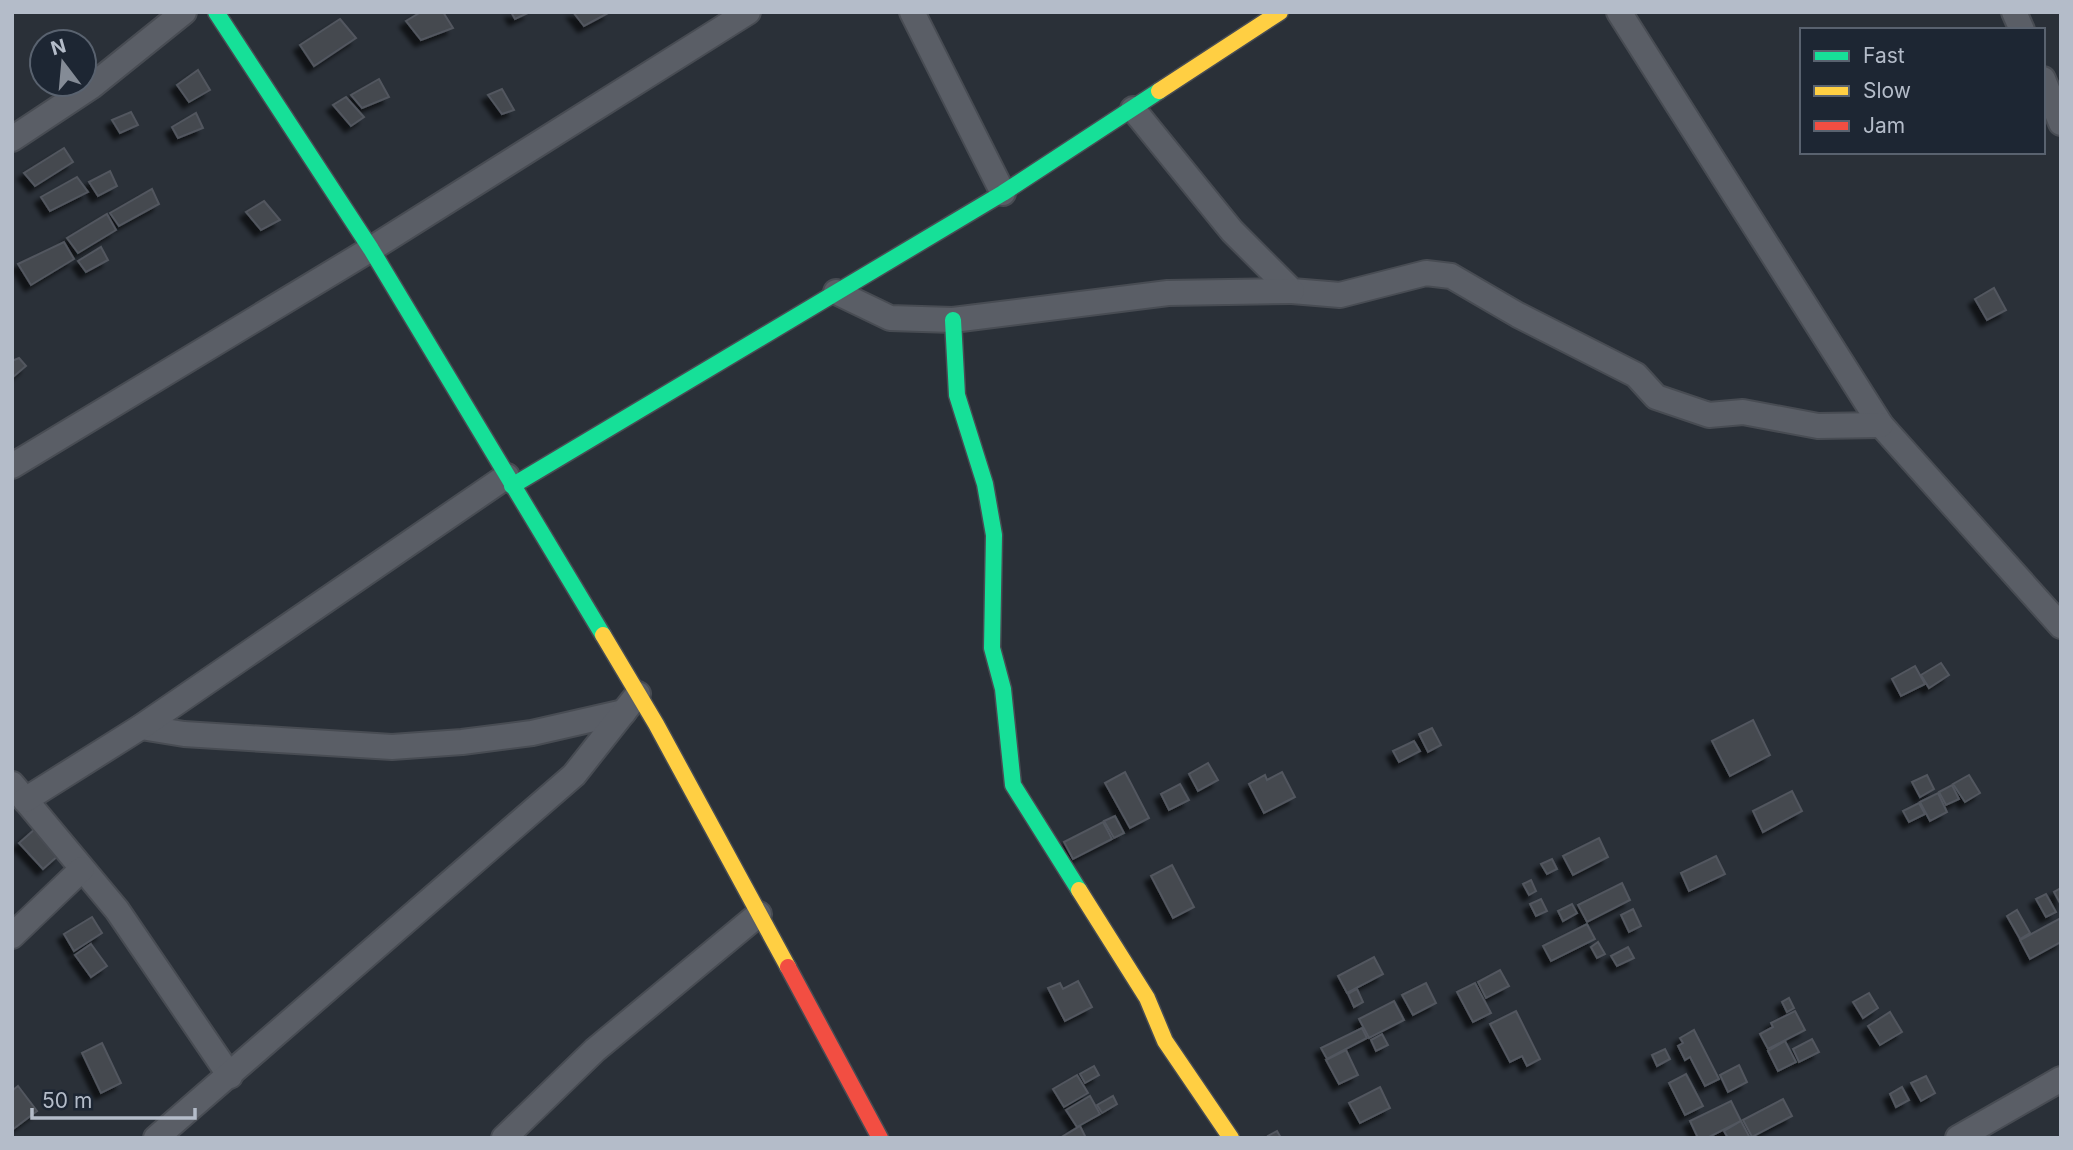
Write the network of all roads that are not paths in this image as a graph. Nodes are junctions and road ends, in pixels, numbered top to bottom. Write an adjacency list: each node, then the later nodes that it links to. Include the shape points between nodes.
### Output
1 (184, 12): 12 (street, via 92,86)
2 (216, 12): 14 (street)
3 (748, 12): 14 (street)
4 (912, 12): 13 (street)
5 (1280, 12): 10 (street)
6 (1619, 12): 18 (street)
7 (2014, 12): 8 (street)
8 (2021, 28)
9 (2045, 84): 11 (street)
10 (1133, 109): 13 (street); 15 (street, via 1232,231)
11 (2061, 123)
12 (12, 139)
13 (1003, 192): 16 (street)
14 (371, 249): 19 (street); 20 (street)
15 (1292, 291): 17 (street, via 1168,293); 18 (street, via 1339,295 1426,273 1451,276 1518,316 1636,375 1656,397 1709,415 1743,412 1818,426)
16 (836, 292): 17 (street, via 890,318); 20 (street)
17 (953, 320): 33 (street, via 957,395 985,484 994,535 992,648 1003,689 1013,785 1147,998 1165,1041)
18 (1881, 425): 21 (street)
19 (12, 466)
20 (509, 481): 22 (street); 23 (street)
21 (2061, 626)
22 (631, 703): 23 (street, via 532,733 392,747 184,734); 26 (street); 28 (street, via 574,775)
23 (141, 727): 24 (street)
24 (19, 792): 25 (street)
25 (82, 869): 27 (street); 28 (street, via 117,910)
26 (759, 914): 30 (street); 32 (street, via 595,1050)
27 (12, 936)
28 (230, 1076): 31 (street)
29 (2061, 1079): 34 (street)
30 (871, 1134)
31 (156, 1138)
32 (504, 1138)
33 (1231, 1138)
34 (1958, 1138)

